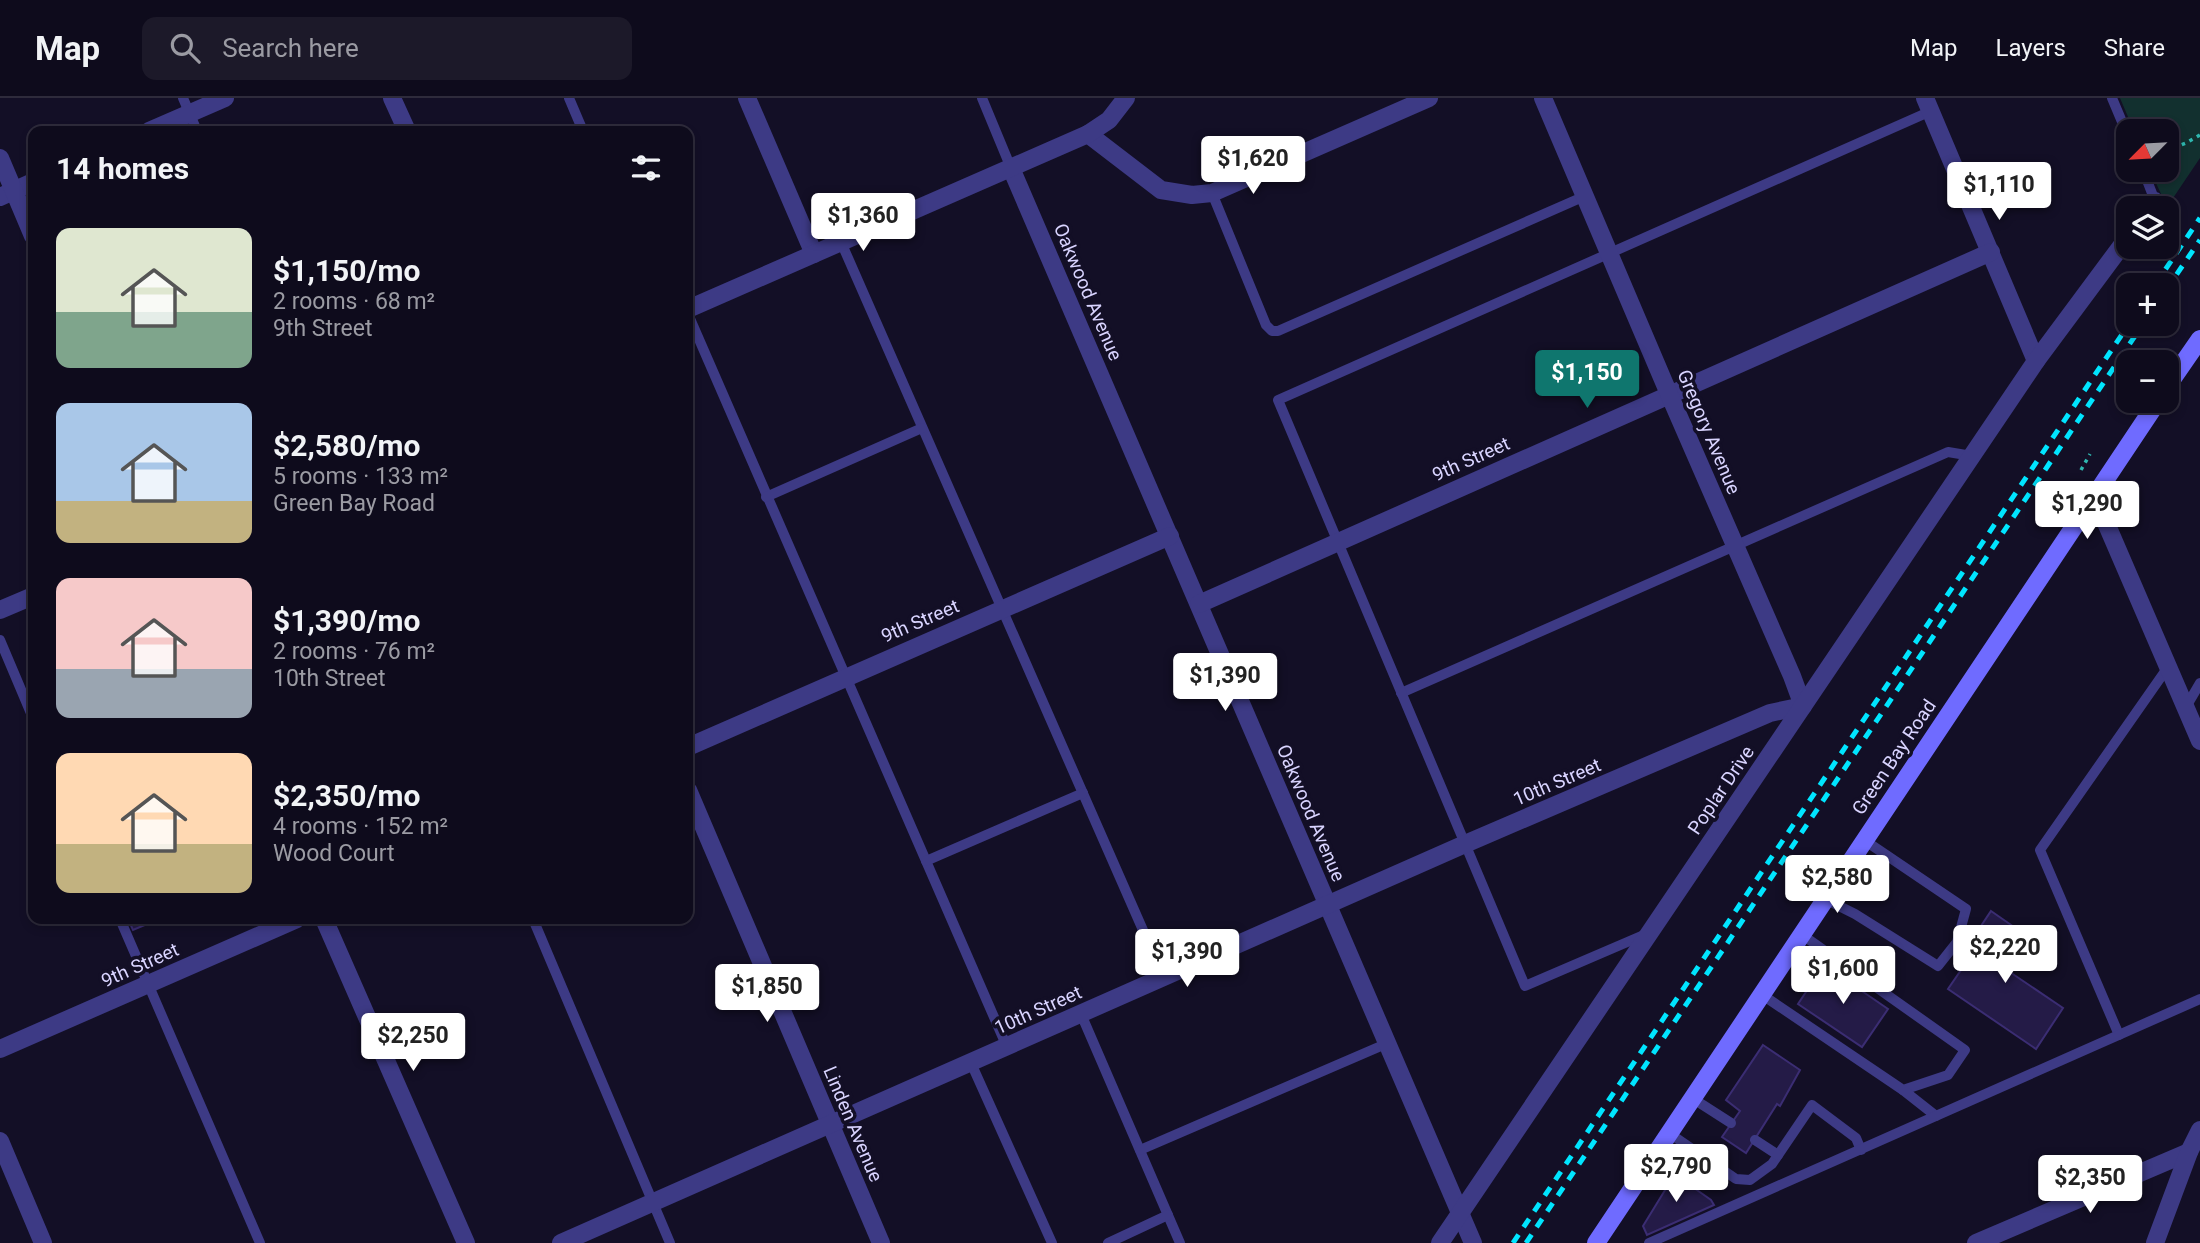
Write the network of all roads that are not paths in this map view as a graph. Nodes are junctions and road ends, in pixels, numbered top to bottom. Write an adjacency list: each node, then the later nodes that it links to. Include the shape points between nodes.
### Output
1 (225, 98): 11 (street)
2 (392, 98): 15 (street)
3 (569, 98): 16 (lane)
4 (747, 98): 29 (street)
5 (982, 98): 19 (lane)
6 (1126, 98): 17 (street, via 1109,120)
7 (1429, 98): 21 (street)
8 (1543, 98): 23 (street, Gregory Avenue)
9 (2112, 98): 12 (lane)
10 (1928, 104): 26 (street); 27 (lane)
11 (187, 106): 13 (street); 14 (lane)
12 (2121, 119)
13 (157, 126)
14 (195, 126)
15 (405, 126)
16 (581, 126)
17 (1088, 134): 19 (street); 21 (street, via 1161,190)
18 (0, 158): 22 (street)
19 (1017, 165): 25 (street); 41 (street, Oakwood Avenue)
20 (28, 184): 22 (street)
21 (1212, 193): 23 (lane, via 1272,331)
22 (7, 194): 24 (street)
23 (1585, 196): 27 (street, Gregory Avenue)
24 (28, 228)
25 (841, 242): 29 (street); 37 (lane)
26 (1991, 252): 33 (street); 35 (street, 9th Street)
27 (1610, 253): 35 (street, Gregory Avenue); 42 (lane, via 1278,400)
28 (2116, 253): 33 (street, Poplar Drive)
29 (814, 254): 30 (street)
30 (693, 309)
31 (693, 323): 40 (lane)
32 (2200, 339): 34 (main road)
33 (2036, 361): 38 (street, Poplar Drive)
34 (2179, 369)
35 (1669, 394): 42 (street, 9th Street); 43 (street, Gregory Avenue)
36 (2150, 413): 39 (main road, Green Bay Road)
37 (922, 428): 40 (lane); 46 (lane)
38 (1972, 456): 43 (lane, via 1948,452); 54 (street, Poplar Drive)
39 (2094, 495): 49 (street); 60 (main road, Green Bay Road)
40 (766, 497): 50 (lane)
41 (1170, 536): 45 (street, Oakwood Avenue); 46 (street, 9th Street)
42 (1338, 542): 45 (street, 9th Street); 52 (lane)
43 (1735, 545): 52 (lane); 54 (street, Gregory Avenue)
44 (28, 598): 47 (street)
45 (1199, 604): 64 (street, Oakwood Avenue)
46 (1002, 608): 50 (street, 9th Street); 58 (lane)
47 (0, 610)
48 (0, 640): 53 (lane)
49 (2168, 667): 55 (street); 76 (lane, via 2040,850)
50 (845, 676): 57 (street, 9th Street); 62 (lane)
51 (2200, 682): 55 (lane)
52 (1401, 693): 61 (lane)
53 (28, 706)
54 (1803, 706): 61 (street, 10th Street, via 1770,713); 69 (street, Poplar Drive)
55 (2186, 707): 56 (street)
56 (2200, 741)
57 (693, 745)
58 (1083, 793): 62 (lane); 71 (lane)
59 (693, 802): 85 (street, Linden Avenue)
60 (1864, 840): 63 (main road, Green Bay Road); 63 (lane, via 1966,909 1957,942 1938,966)
61 (1465, 844): 64 (street, 10th Street); 69 (lane, via 1525,986)
62 (926, 861): 78 (lane)
63 (1825, 899): 70 (main road, Green Bay Road)
64 (1329, 906): 71 (street, 10th Street); 77 (street, Oakwood Avenue)
65 (122, 924): 72 (lane)
66 (287, 924): 72 (street, 9th Street)
67 (326, 924): 99 (street)
68 (535, 924): 94 (lane)
69 (1651, 932): 95 (street, Poplar Drive)
70 (1801, 934): 73 (main road, Green Bay Road); 81 (lane, via 1965,1050 1948,1075)
71 (1164, 978): 75 (street, 10th Street)
72 (148, 985): 79 (street, 9th Street); 98 (lane)
73 (1762, 994): 81 (lane); 82 (main road, Green Bay Road)
74 (2200, 999): 76 (lane)
75 (1081, 1014): 78 (street, 10th Street); 90 (lane)
76 (2119, 1035): 83 (lane)
77 (1388, 1043): 90 (lane); 95 (street, Oakwood Avenue)
78 (1007, 1047): 80 (street, 10th Street)
79 (0, 1049)
80 (971, 1063): 85 (street, 10th Street); 103 (lane)
81 (1903, 1090): 83 (lane)
82 (1692, 1098): 84 (lane); 87 (main road, Green Bay Road)
83 (1936, 1116): 91 (lane)
84 (1731, 1124)
85 (831, 1125): 94 (street, 10th Street); 102 (street, Linden Avenue)
86 (2200, 1130): 92 (street)
87 (1669, 1133): 93 (lane, via 1736,1179 1750,1180); 108 (main road, Green Bay Road)
88 (1755, 1140): 93 (lane)
89 (0, 1141): 97 (street)
90 (1140, 1150): 96 (lane)
91 (1861, 1150): 93 (lane, via 1856,1138 1812,1105); 109 (lane)
92 (2189, 1152): 110 (street); 111 (street)
93 (1778, 1155)
94 (653, 1203): 100 (street, 10th Street); 101 (lane)
95 (1460, 1214): 106 (street, Poplar Drive); 107 (street, Oakwood Avenue)
96 (1168, 1215): 104 (lane); 105 (lane)
97 (43, 1243)
98 (260, 1243)
99 (466, 1243)
100 (561, 1243)
101 (670, 1243)
102 (881, 1243)
103 (1052, 1243)
104 (1108, 1243)
105 (1180, 1243)
106 (1440, 1243)
107 (1473, 1243)
108 (1596, 1243)
109 (1649, 1243)
110 (1976, 1243)
111 (2155, 1243)

